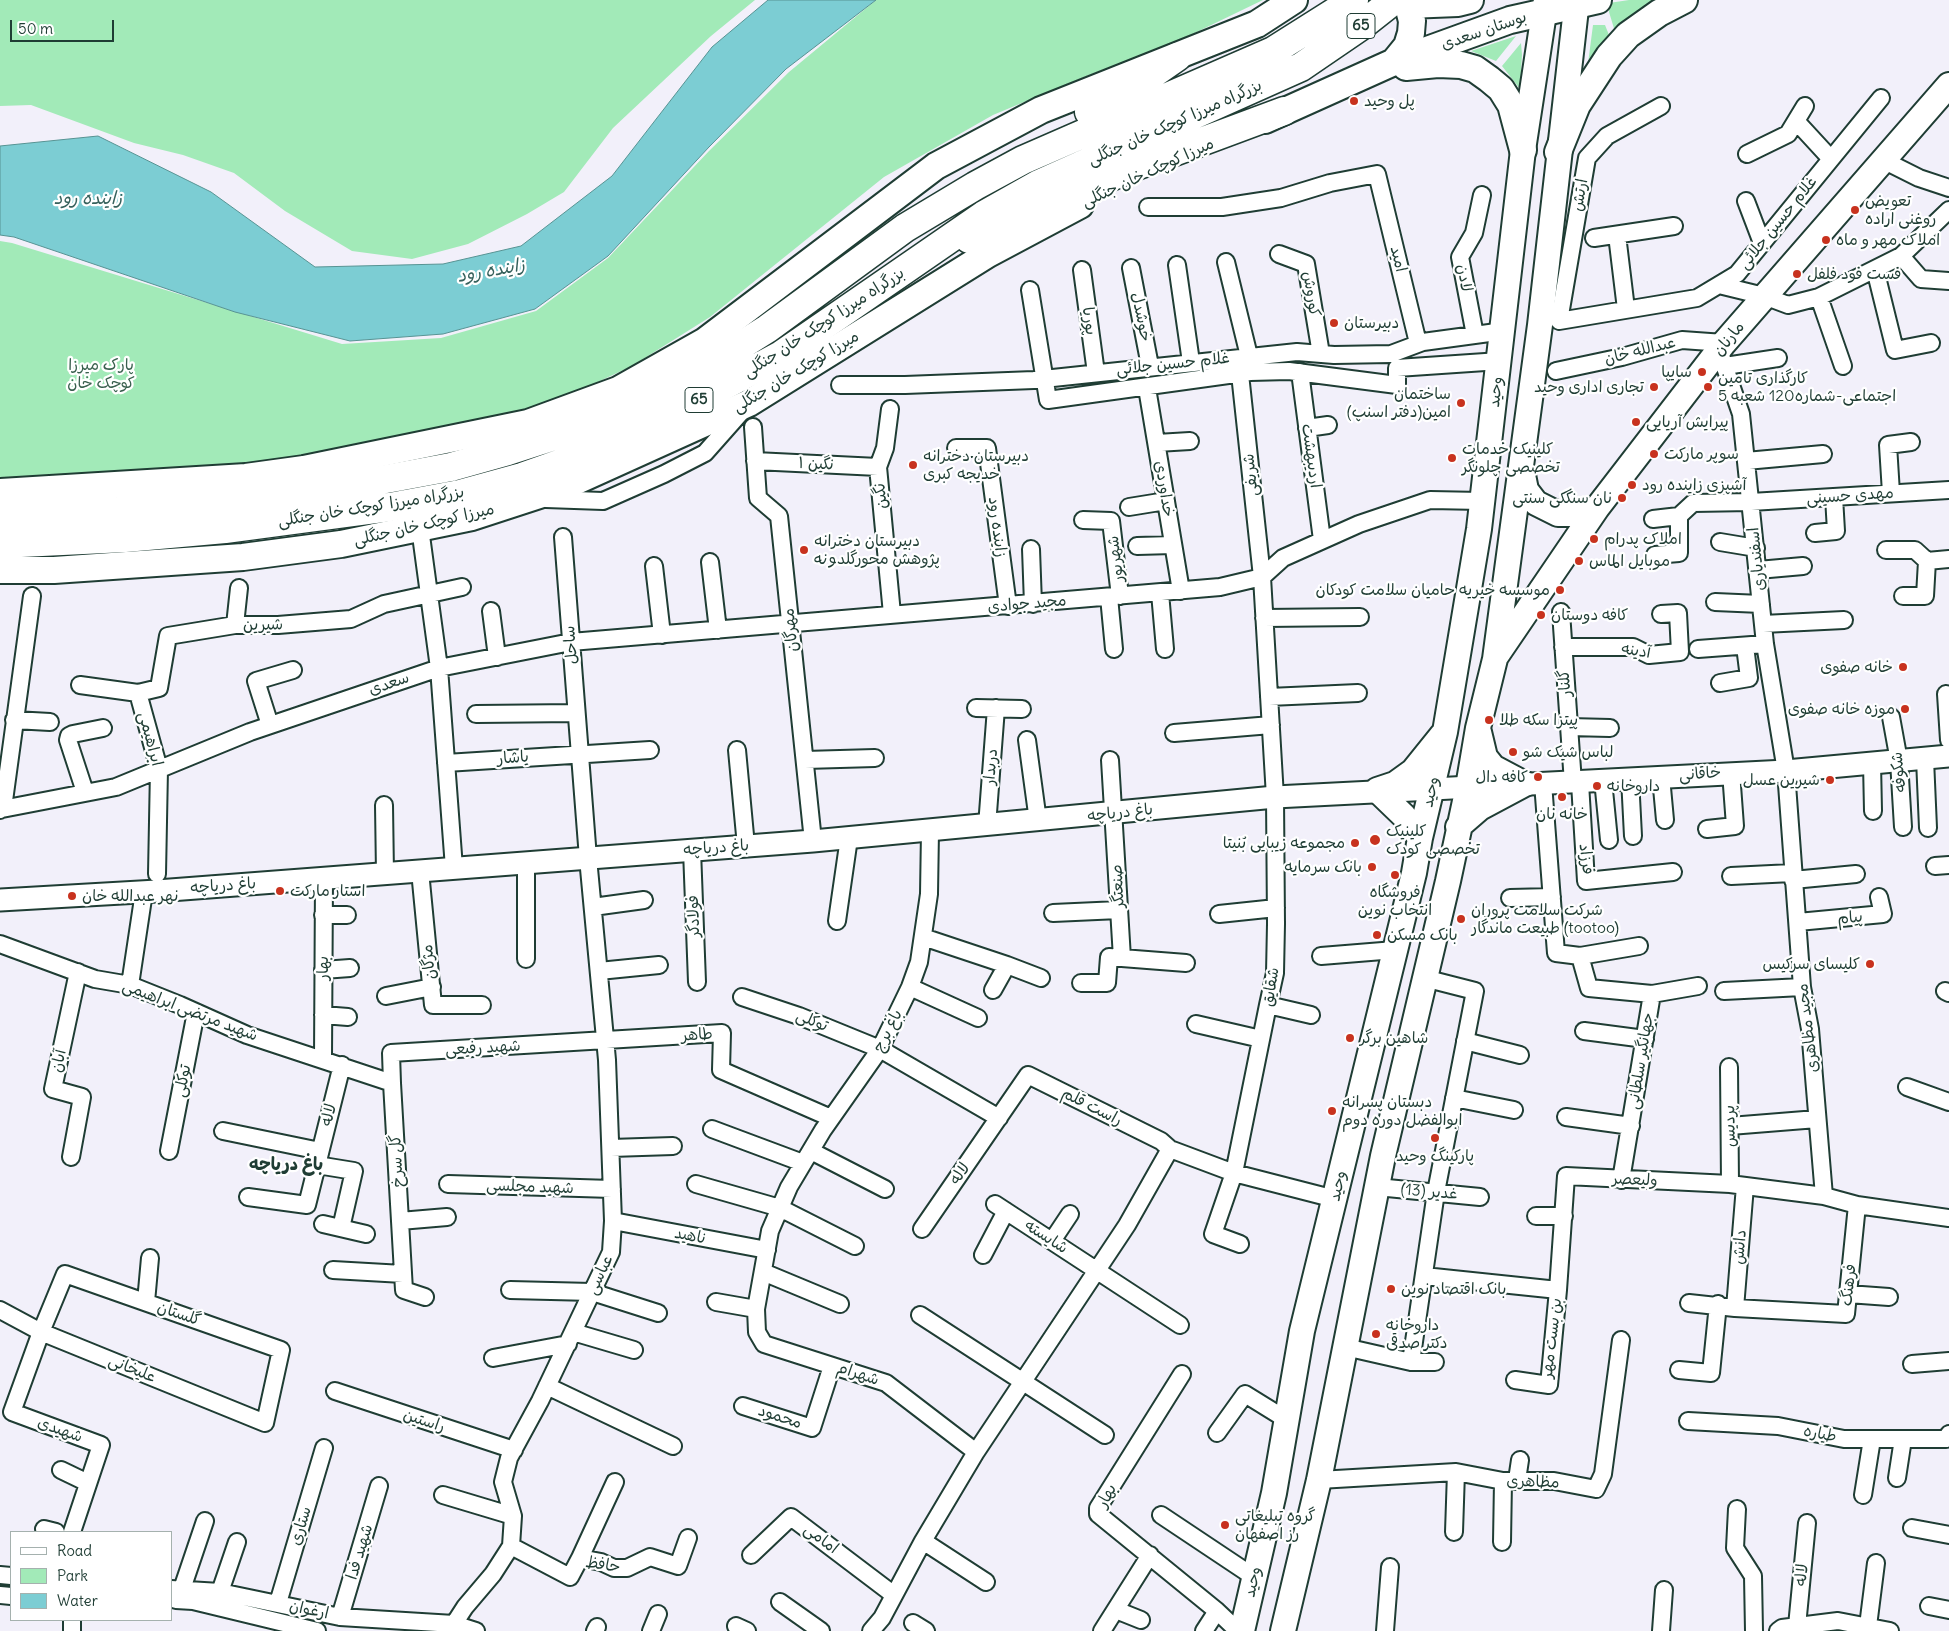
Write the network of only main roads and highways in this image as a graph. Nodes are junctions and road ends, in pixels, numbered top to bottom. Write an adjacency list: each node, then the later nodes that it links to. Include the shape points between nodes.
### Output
1 (1294, 0): 9 (main road, via 1258,24)
2 (1354, 0): 8 (highway, بزرگراه میرزا کوچک خان جنگلی / 65)
3 (1470, 0): 5 (main road, بوستان سعدی, via 1458,3)
4 (1684, 0): 14 (main road, via 1659,13 1628,36 1609,56 1577,105)
5 (1402, 2): 8 (highway, بزرگراه میرزا کوچک خان جنگلی / 65, via 1361,26); 10 (main road, via 1412,21 1411,33 1406,46)
6 (1584, 2): 7 (main road, بوستان سعدی); 14 (main road, وحید)
7 (1544, 6): 10 (main road, بوستان سعدی); 13 (main road, وحید)
8 (1320, 38): 15 (highway, بزرگراه میرزا کوچک خان جنگلی / 65, via 1301,67 1039,184 984,215); 16 (highway, بزرگراه میرزا کوچک خان جنگلی / 65, via 1273,51 1023,160 904,228)
9 (1177, 57): 16 (highway, via 1118,98 941,184 890,221 855,252); 18 (main road, via 1041,110 936,166 705,342 618,390 528,423 304,469 261,475)
10 (1384, 66): 12 (main road, میرزا کوچک خان جنگلی); 13 (main road, via 1438,64 1475,69 1501,89 1511,105)
11 (1949, 85): 19 (main road, مارنان, via 1764,296 1723,353)
12 (1284, 111): 15 (highway, via 1128,168 995,230); 22 (main road, میرزا کوچک خان جنگلی, via 1044,223 988,254 751,415 561,488 472,517 342,544 243,557 54,570)
13 (1523, 150): 14 (main road, via 1538,136 1544,135 1550,138); 25 (main road, وحید, via 1482,501)
14 (1558, 152): 17 (main road, وحید, via 1542,308)
15 (927, 254): 21 (highway, بزرگراه میرزا کوچک خان جنگلی / 65, via 781,355 720,389 590,453 522,477 451,496 299,521 125,538)
16 (823, 288): 20 (highway, بزرگراه میرزا کوچک خان جنگلی / 65, via 704,368 642,401 579,428 508,452 452,467 294,496 118,511)
17 (1520, 464): 19 (main road, via 1526,490 1536,503 1558,514 1580,514); 23 (main road, وحید)
18 (0, 492)
19 (1597, 508): 23 (main road, مارنان)
20 (0, 516)
21 (0, 544)
22 (0, 570)
23 (1494, 658): 24 (main road, وحید)
24 (1478, 728): 25 (main road, via 1461,734); 26 (main road, وحید); 26 (main road, via 1485,757 1493,767 1534,783 1480,808)
25 (1445, 730): 27 (main road, وحید); 27 (main road, via 1413,771 1395,784 1377,790 1404,816)
26 (1458, 827): 29 (main road, وحید)
27 (1420, 838): 28 (main road, وحید)
28 (1414, 873): 29 (main road, via 1426,871); 30 (main road, وحید, via 1302,1331 1274,1493)
29 (1448, 880): 31 (main road, وحید, via 1382,1164 1319,1480)
30 (1242, 1631)
31 (1283, 1631)

